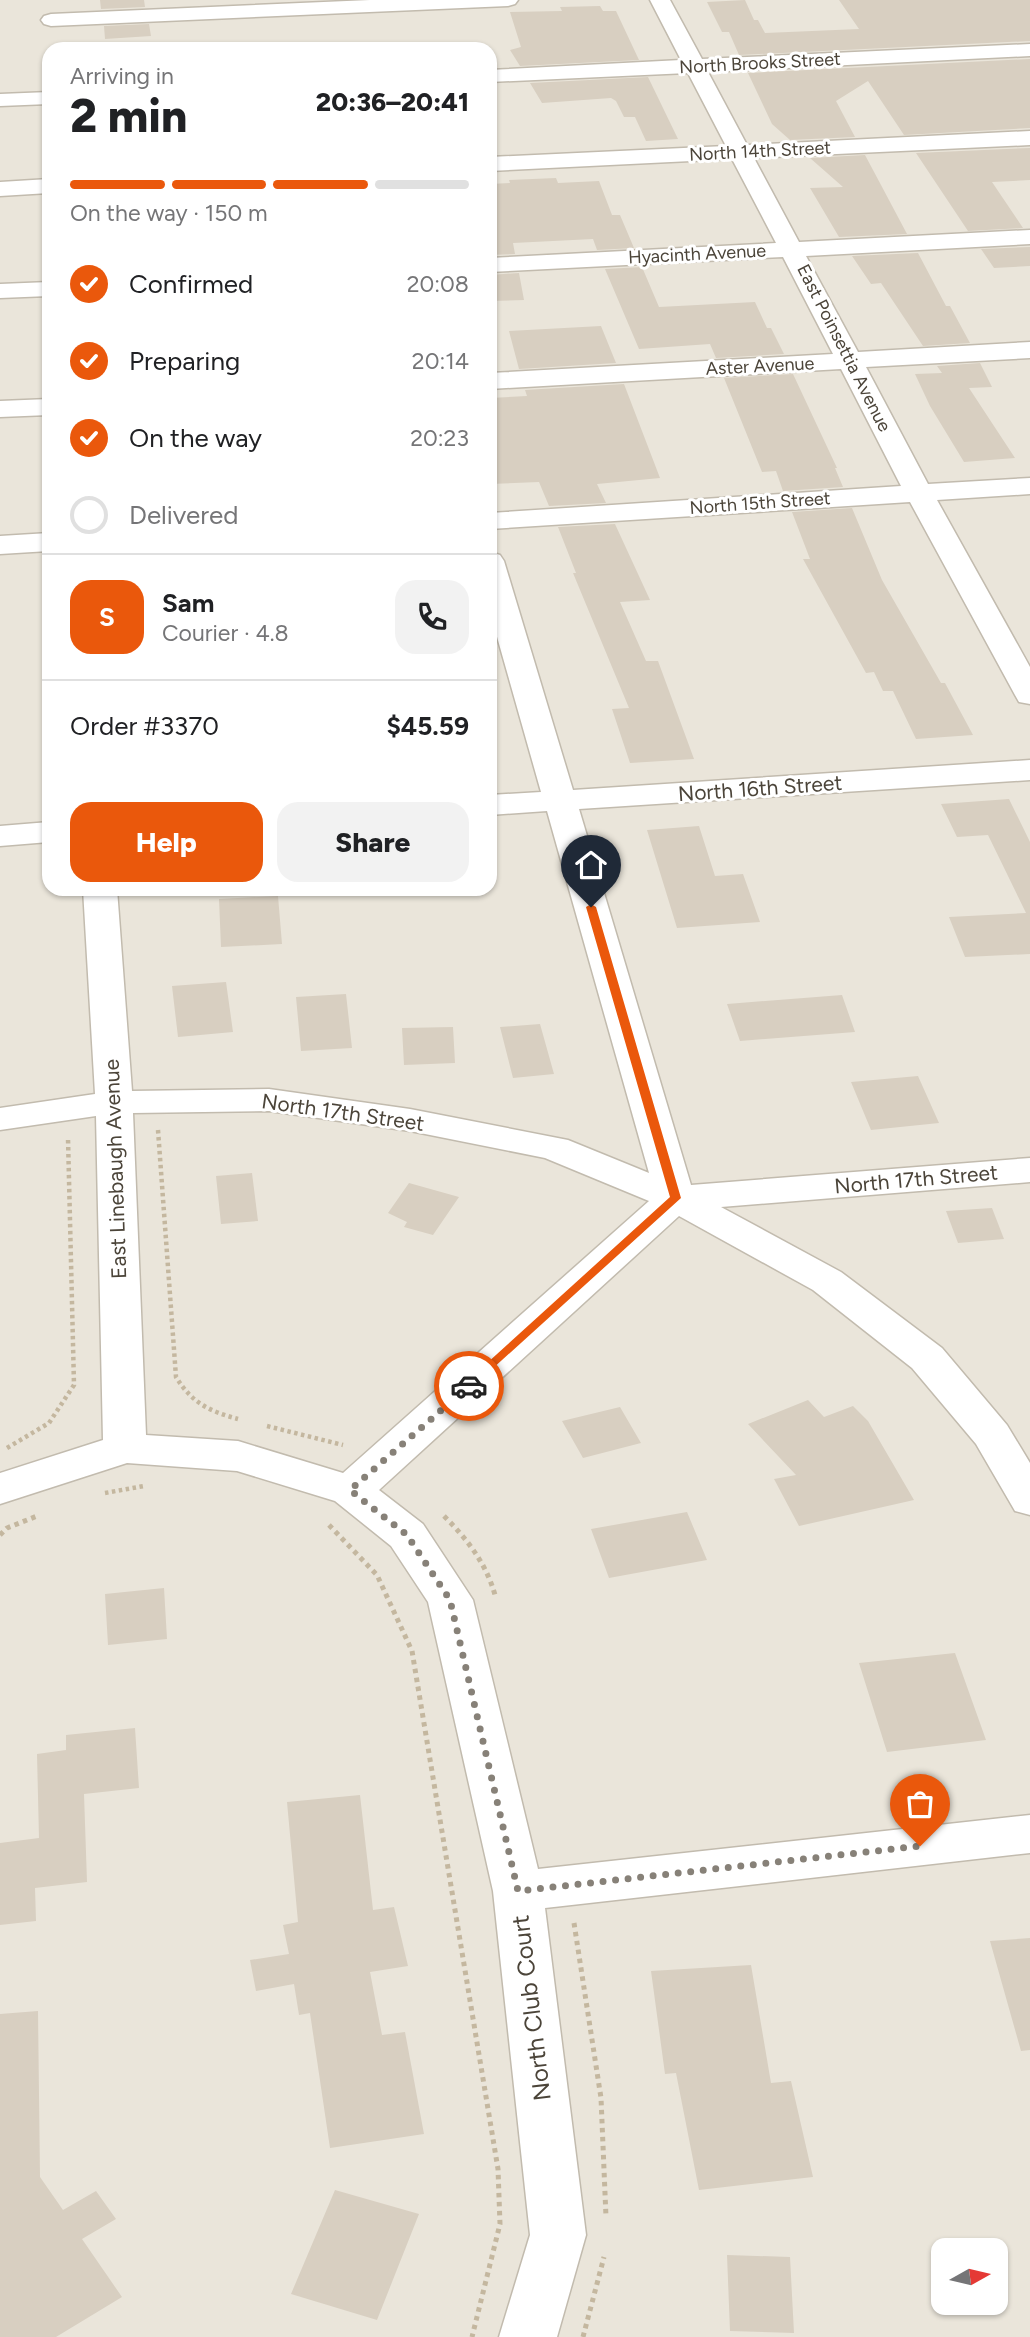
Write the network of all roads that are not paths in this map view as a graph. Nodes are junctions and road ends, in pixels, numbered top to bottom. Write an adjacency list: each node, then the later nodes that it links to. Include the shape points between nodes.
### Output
1 (508, 0): 3 (street)
2 (660, 0): 5 (street, East Poinsettia Avenue)
3 (51, 20)
4 (1030, 50): 5 (street, North Brooks Street)
5 (694, 66): 6 (street, North Brooks Street); 10 (street, East Poinsettia Avenue)
6 (497, 76)
7 (42, 98): 8 (street)
8 (0, 100)
9 (1030, 138): 10 (street, North 14th Street)
10 (741, 152): 11 (street, North 14th Street); 15 (street, East Poinsettia Avenue)
11 (497, 164)
12 (42, 186): 13 (street)
13 (0, 189)
14 (1030, 237): 15 (street, Hyacinth Avenue)
15 (792, 249): 16 (street, Hyacinth Avenue); 20 (street, East Poinsettia Avenue)
16 (497, 265)
17 (42, 289): 18 (street)
18 (0, 291)
19 (1030, 350): 20 (street, Aster Avenue)
20 (850, 360): 21 (street, Aster Avenue); 25 (street, East Poinsettia Avenue)
21 (497, 381)
22 (42, 407): 23 (street)
23 (0, 409)
24 (1030, 486): 25 (street, North 15th Street)
25 (919, 493): 26 (street, North 15th Street); 30 (street, East Poinsettia Avenue)
26 (497, 521)
27 (42, 542): 28 (street)
28 (0, 545)
29 (497, 585): 32 (street)
30 (1030, 695)
31 (1030, 770): 32 (street, North 16th Street)
32 (560, 801): 33 (street, North 16th Street); 40 (street)
33 (497, 805)
34 (42, 833): 35 (street)
35 (0, 836)
36 (100, 896): 37 (street, East Linebaugh Avenue)
37 (114, 1102): 38 (street, North 17th Street); 40 (street, North 17th Street, via 270,1100 410,1120 555,1148); 41 (street, East Linebaugh Avenue)
38 (0, 1119)
39 (1030, 1170): 40 (street, North 17th Street)
40 (676, 1198): 43 (street); 44 (street, via 827,1281 927,1358 992,1435)
41 (136, 1467): 42 (street); 43 (street, North Club Court, via 238,1456)
42 (0, 1489)
43 (353, 1492): 46 (street, North Club Court, via 407,1535 450,1600)
44 (1030, 1500)
45 (1030, 1834): 46 (street)
46 (518, 1891): 47 (street, North Club Court, via 558,2235)
47 (528, 2337)

